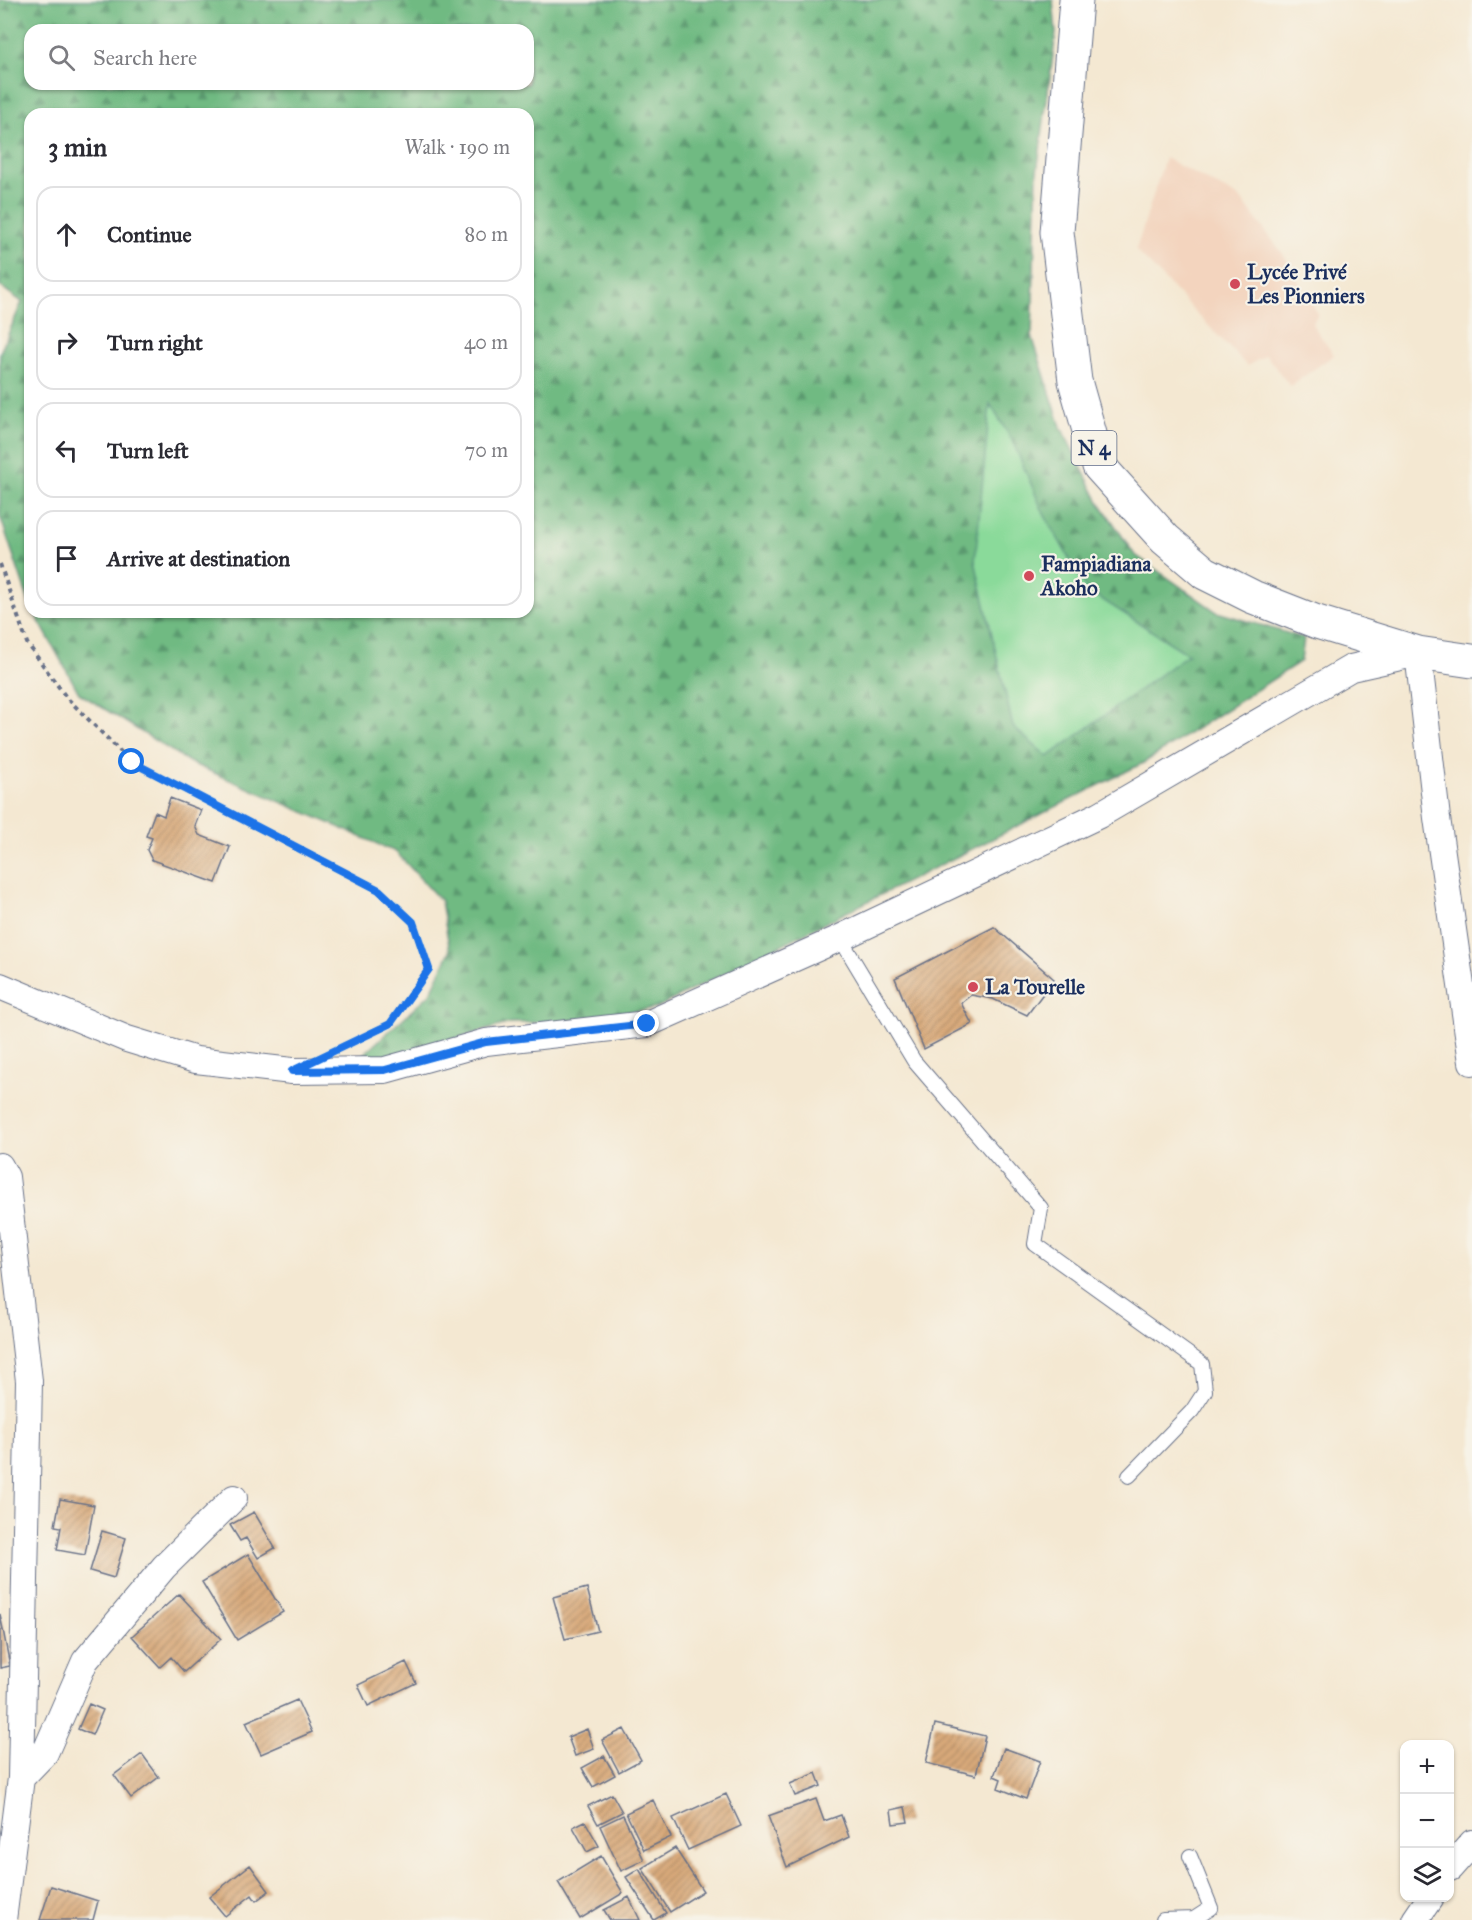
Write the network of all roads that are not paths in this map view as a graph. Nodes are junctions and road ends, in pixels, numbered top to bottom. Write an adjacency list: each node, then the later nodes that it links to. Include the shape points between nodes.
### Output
1 (1076, 0): 2 (main road, N 4, via 1057,232 1075,381 1099,466 1164,539 1204,573 1317,622)
2 (1418, 653): 3 (main road, N 4); 4 (street, via 1351,668 1099,815); 6 (street)
3 (1472, 661)
4 (840, 938): 5 (street, via 647,1024 486,1042 385,1070 292,1071 196,1060 127,1039); 8 (lane, via 914,1061 1041,1208 1035,1244 1202,1364 1204,1391 1198,1401)
5 (0, 986)
6 (1472, 1062)
7 (0, 1167): 10 (street, via 6,1177 29,1381)
8 (1129, 1476)
9 (234, 1498): 10 (street, via 164,1567 85,1661 45,1753)
10 (21, 1778): 15 (street)
11 (1472, 1843): 13 (street)
12 (1190, 1856): 16 (lane, via 1210,1908 1194,1919)
13 (1454, 1863)
14 (1427, 1902): 17 (street)
15 (3, 1920)
16 (1163, 1920)
17 (1415, 1920)

